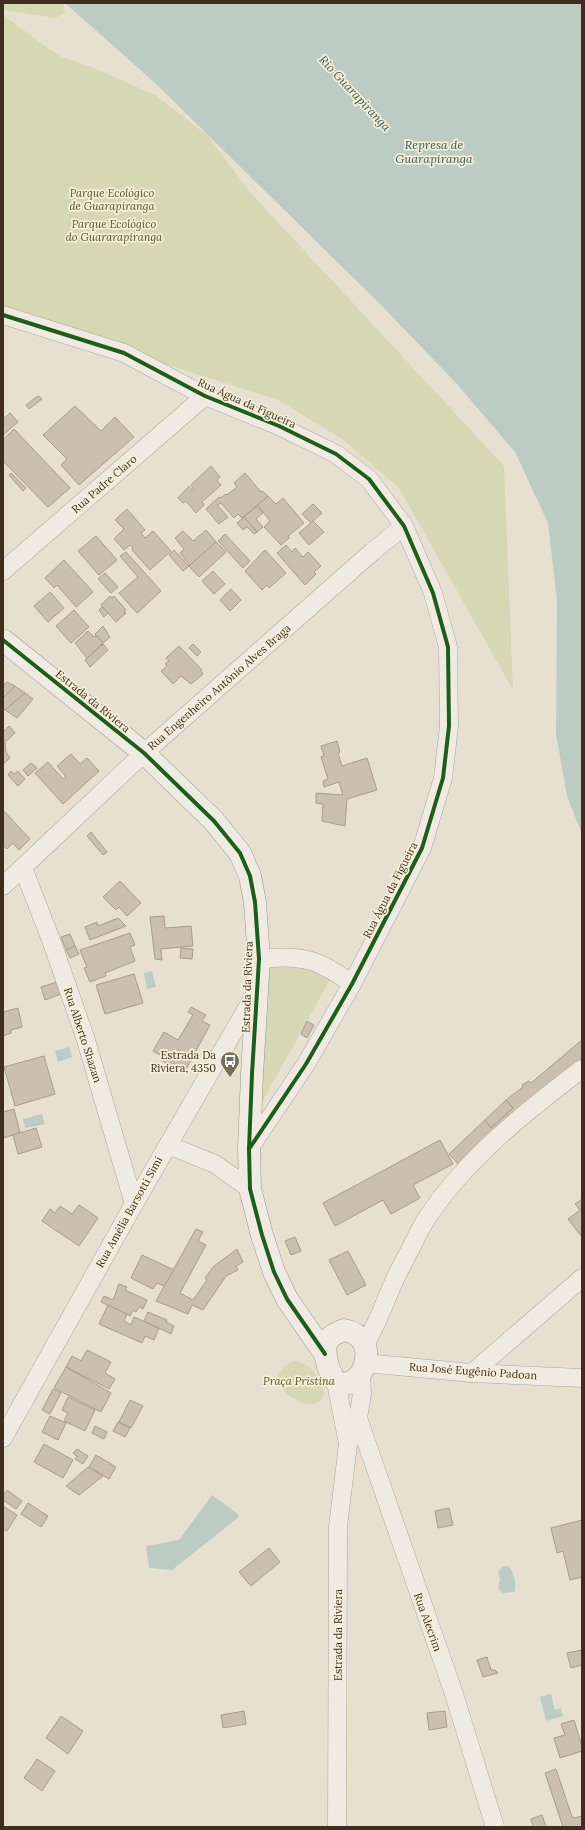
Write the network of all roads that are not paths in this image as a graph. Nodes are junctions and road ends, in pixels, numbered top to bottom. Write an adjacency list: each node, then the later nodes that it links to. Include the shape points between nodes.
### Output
1 (3, 315): 2 (street, Rua Água da Figueira, via 124,353)
2 (205, 396): 3 (street, Rua Água da Figueira, via 279,426 336,454 369,479); 4 (street, Rua Padre Claro)
3 (404, 526): 6 (street, Rua Engenheiro Antônio Alves Braga); 10 (street, Rua Água da Figueira, via 433,593 448,647 449,726 443,778 422,848)
4 (3, 571)
5 (3, 640): 6 (street, Estrada da Riviera)
6 (144, 754): 7 (street, Rua Engenheiro Antônio Alves Braga); 9 (street, Estrada da Riviera, via 214,820 240,853 250,876 255,902)
7 (23, 868): 8 (street, Rua Engenheiro Antônio Alves Braga); 16 (street, Rua Alberto Shazan, via 85,1037)
8 (3, 886)
9 (259, 959): 10 (street, via 282,956 307,959 332,969); 11 (street, Estrada da Riviera)
10 (352, 984): 14 (street, Rua Água da Figueira, via 306,1064)
11 (258, 988): 13 (street, Rua Amélia Barsotti Simi); 14 (street, Estrada da Riviera)
12 (582, 1069): 19 (street, via 506,1130 442,1198 426,1219 392,1285 376,1326)
13 (168, 1145): 15 (street, via 216,1164); 16 (street, Rua Amélia Barsotti Simi)
14 (249, 1149): 15 (street, Estrada da Riviera)
15 (250, 1189): 18 (street, Estrada da Riviera, via 274,1272 287,1299)
16 (134, 1204): 25 (street, Rua Amélia Barsotti Simi)
17 (582, 1278): 21 (street)
18 (302, 1320): 19 (street); 20 (street, Estrada da Riviera)
19 (356, 1349): 20 (street, via 327,1342); 21 (street, Rua José Eugênio Padoan); 23 (street, via 356,1380 342,1384); 24 (street, Estrada da Riviera, via 362,1394)
20 (325, 1354): 23 (street, Estrada da Riviera)
21 (472, 1373): 22 (street, Rua José Eugênio Padoan)
22 (582, 1378)
23 (336, 1382): 26 (street, Estrada da Riviera)
24 (358, 1418): 26 (street, Estrada da Riviera); 28 (street, Rua Alecrim, via 453,1691)
25 (3, 1438)
26 (348, 1444): 27 (street, Estrada da Riviera, via 338,1527)
27 (337, 1827)
28 (495, 1827)

